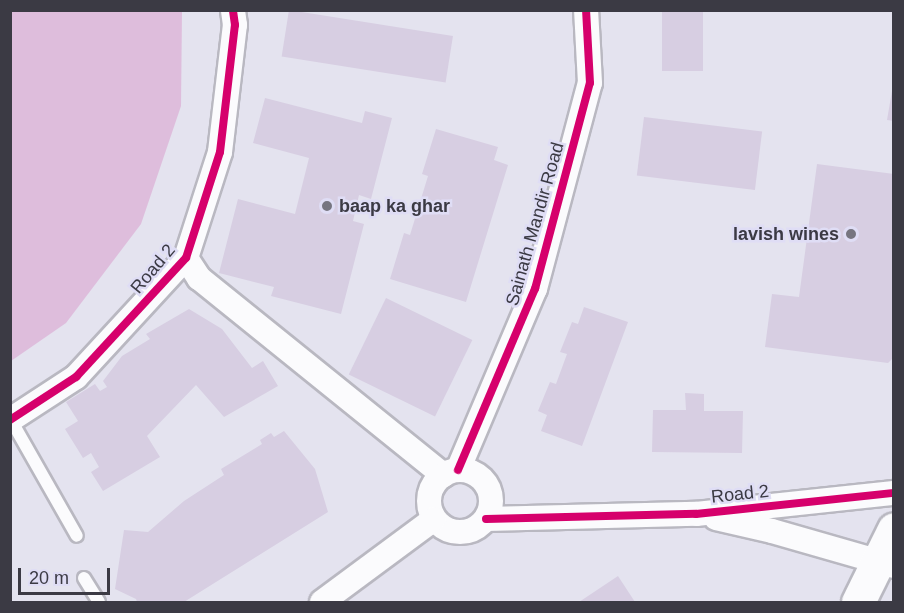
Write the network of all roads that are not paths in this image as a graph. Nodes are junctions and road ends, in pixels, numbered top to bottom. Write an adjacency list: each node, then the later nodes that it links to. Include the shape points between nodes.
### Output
1 (233, 10): 3 (street, Road 2, via 235,25 220,152)
2 (586, 10): 5 (street, Sainath Mandir Road, via 590,83 535,289)
3 (186, 258): 4 (street, Road 2, via 76,377); 5 (street, via 198,278)
4 (11, 420): 11 (lane)
5 (451, 473): 8 (street, via 435,482 429,500); 9 (street, via 468,471 485,481 492,500)
6 (894, 493): 7 (street, Road 2)
7 (696, 514): 9 (street, Road 2); 12 (street)
8 (434, 519): 9 (street, via 450,531 460,532 479,526); 15 (street)
9 (486, 519)
10 (894, 529): 12 (street)
11 (77, 536)
12 (886, 563): 16 (street)
13 (84, 578): 14 (lane)
14 (99, 603)
15 (322, 603)
16 (858, 603)

